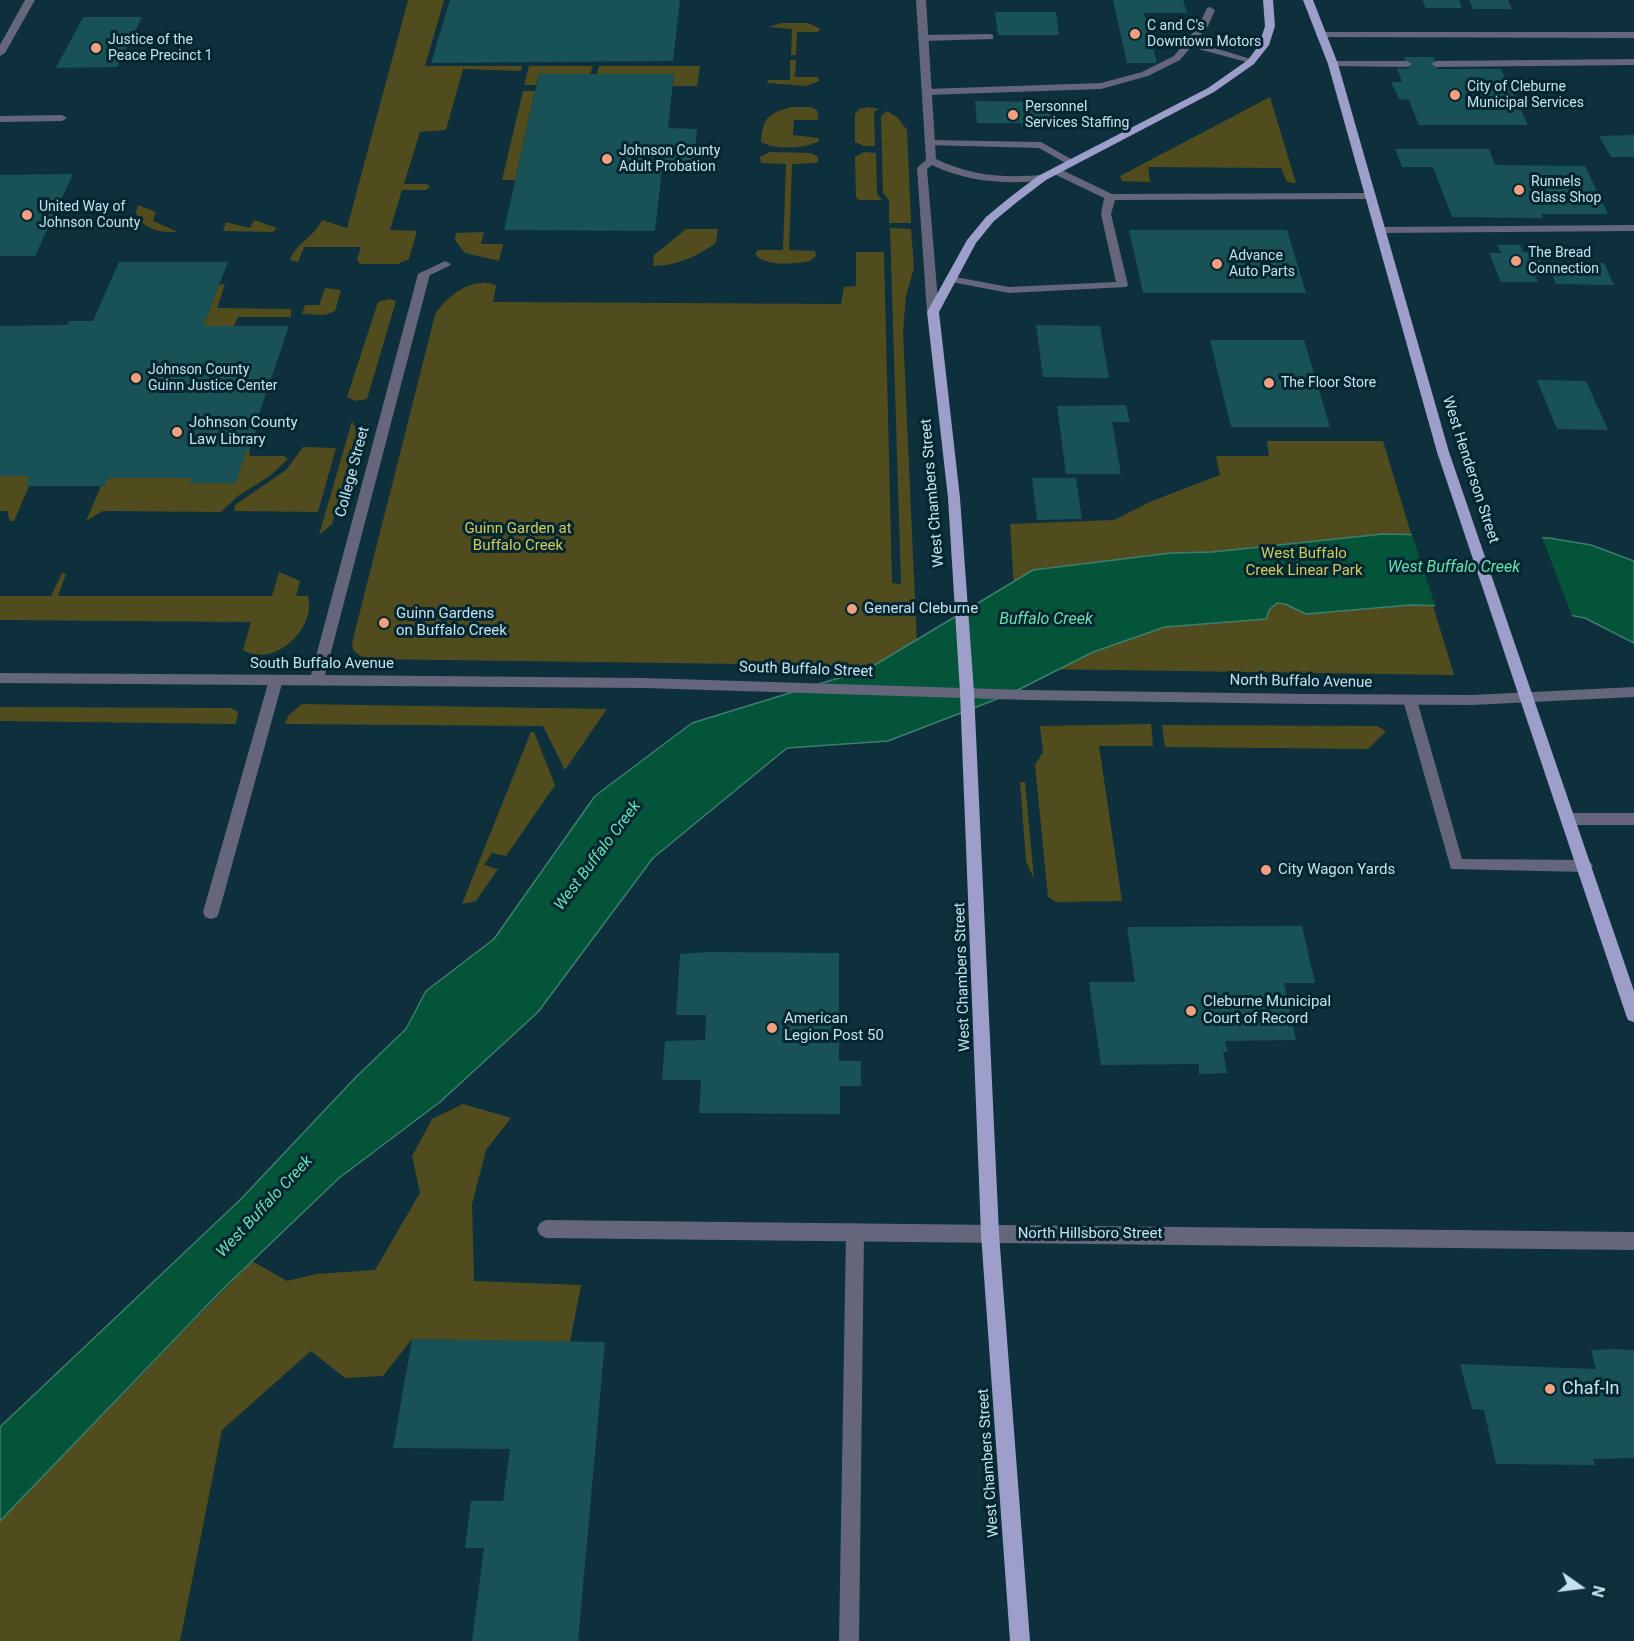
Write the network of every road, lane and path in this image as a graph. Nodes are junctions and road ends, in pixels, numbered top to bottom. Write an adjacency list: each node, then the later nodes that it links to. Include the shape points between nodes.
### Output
1 (30, 0): 12 (street)
2 (921, 0): 9 (street, West Chambers Street)
3 (1268, 0): 13 (main road, via 1270,26 1264,45)
4 (1308, 0): 6 (main road, West Henderson Street)
5 (1210, 10): 10 (street)
6 (1321, 35): 11 (street); 15 (main road, West Henderson Street)
7 (1634, 35): 11 (street)
8 (990, 37): 9 (street)
9 (923, 38): 18 (street, West Chambers Street)
10 (1190, 44): 13 (street); 18 (street, via 1177,58 1145,74 1101,86)
11 (1608, 49): 14 (street); 17 (street)
12 (0, 53)
13 (1251, 62): 23 (main road, via 1211,90)
14 (1634, 62)
15 (1333, 64): 16 (street); 26 (main road, West Henderson Street)
16 (1407, 64)
17 (1436, 64)
18 (927, 92): 21 (street, West Chambers Street)
19 (62, 118): 20 (street)
20 (0, 119)
21 (930, 143): 22 (street, West Chambers Street); 23 (street, via 1041,145)
22 (931, 161): 25 (street, via 978,179); 32 (street, West Chambers Street, via 922,168)
23 (1073, 163): 24 (main road)
24 (1056, 171): 25 (main road); 27 (street)
25 (1042, 178): 31 (main road, via 990,219 971,242)
26 (1370, 196): 27 (street); 29 (main road, West Henderson Street)
27 (1110, 197): 31 (street, via 1106,214 1122,285 1009,290)
28 (1634, 228): 29 (street)
29 (1381, 230): 39 (main road, West Henderson Street, via 1443,452)
30 (445, 264): 35 (street, College Street, via 424,274)
31 (950, 279): 32 (main road)
32 (933, 312): 37 (main road, West Chambers Street, via 954,498)
33 (0, 678): 34 (street, South Buffalo Avenue)
34 (276, 680): 35 (street, South Buffalo Avenue); 44 (street)
35 (316, 681): 36 (street, South Buffalo Avenue)
36 (644, 683): 37 (street, South Buffalo Street)
37 (967, 692): 40 (street, North Buffalo Avenue); 48 (main road, West Chambers Street)
38 (1634, 692): 39 (street, North Buffalo Avenue)
39 (1528, 697): 40 (street, North Buffalo Avenue); 41 (main road, West Henderson Street)
40 (1410, 700): 43 (street, via 1456,865)
41 (1569, 819): 42 (street); 43 (main road, West Henderson Street)
42 (1634, 819)
43 (1585, 866): 45 (main road, West Henderson Street)
44 (211, 912)
45 (1634, 1015)
46 (546, 1229): 47 (street, North Hillsboro Street)
47 (855, 1233): 48 (street, North Hillsboro Street); 50 (street)
48 (990, 1234): 49 (street, North Hillsboro Street); 51 (main road, West Chambers Street)
49 (1634, 1241)
50 (849, 1641)
51 (1020, 1641)

